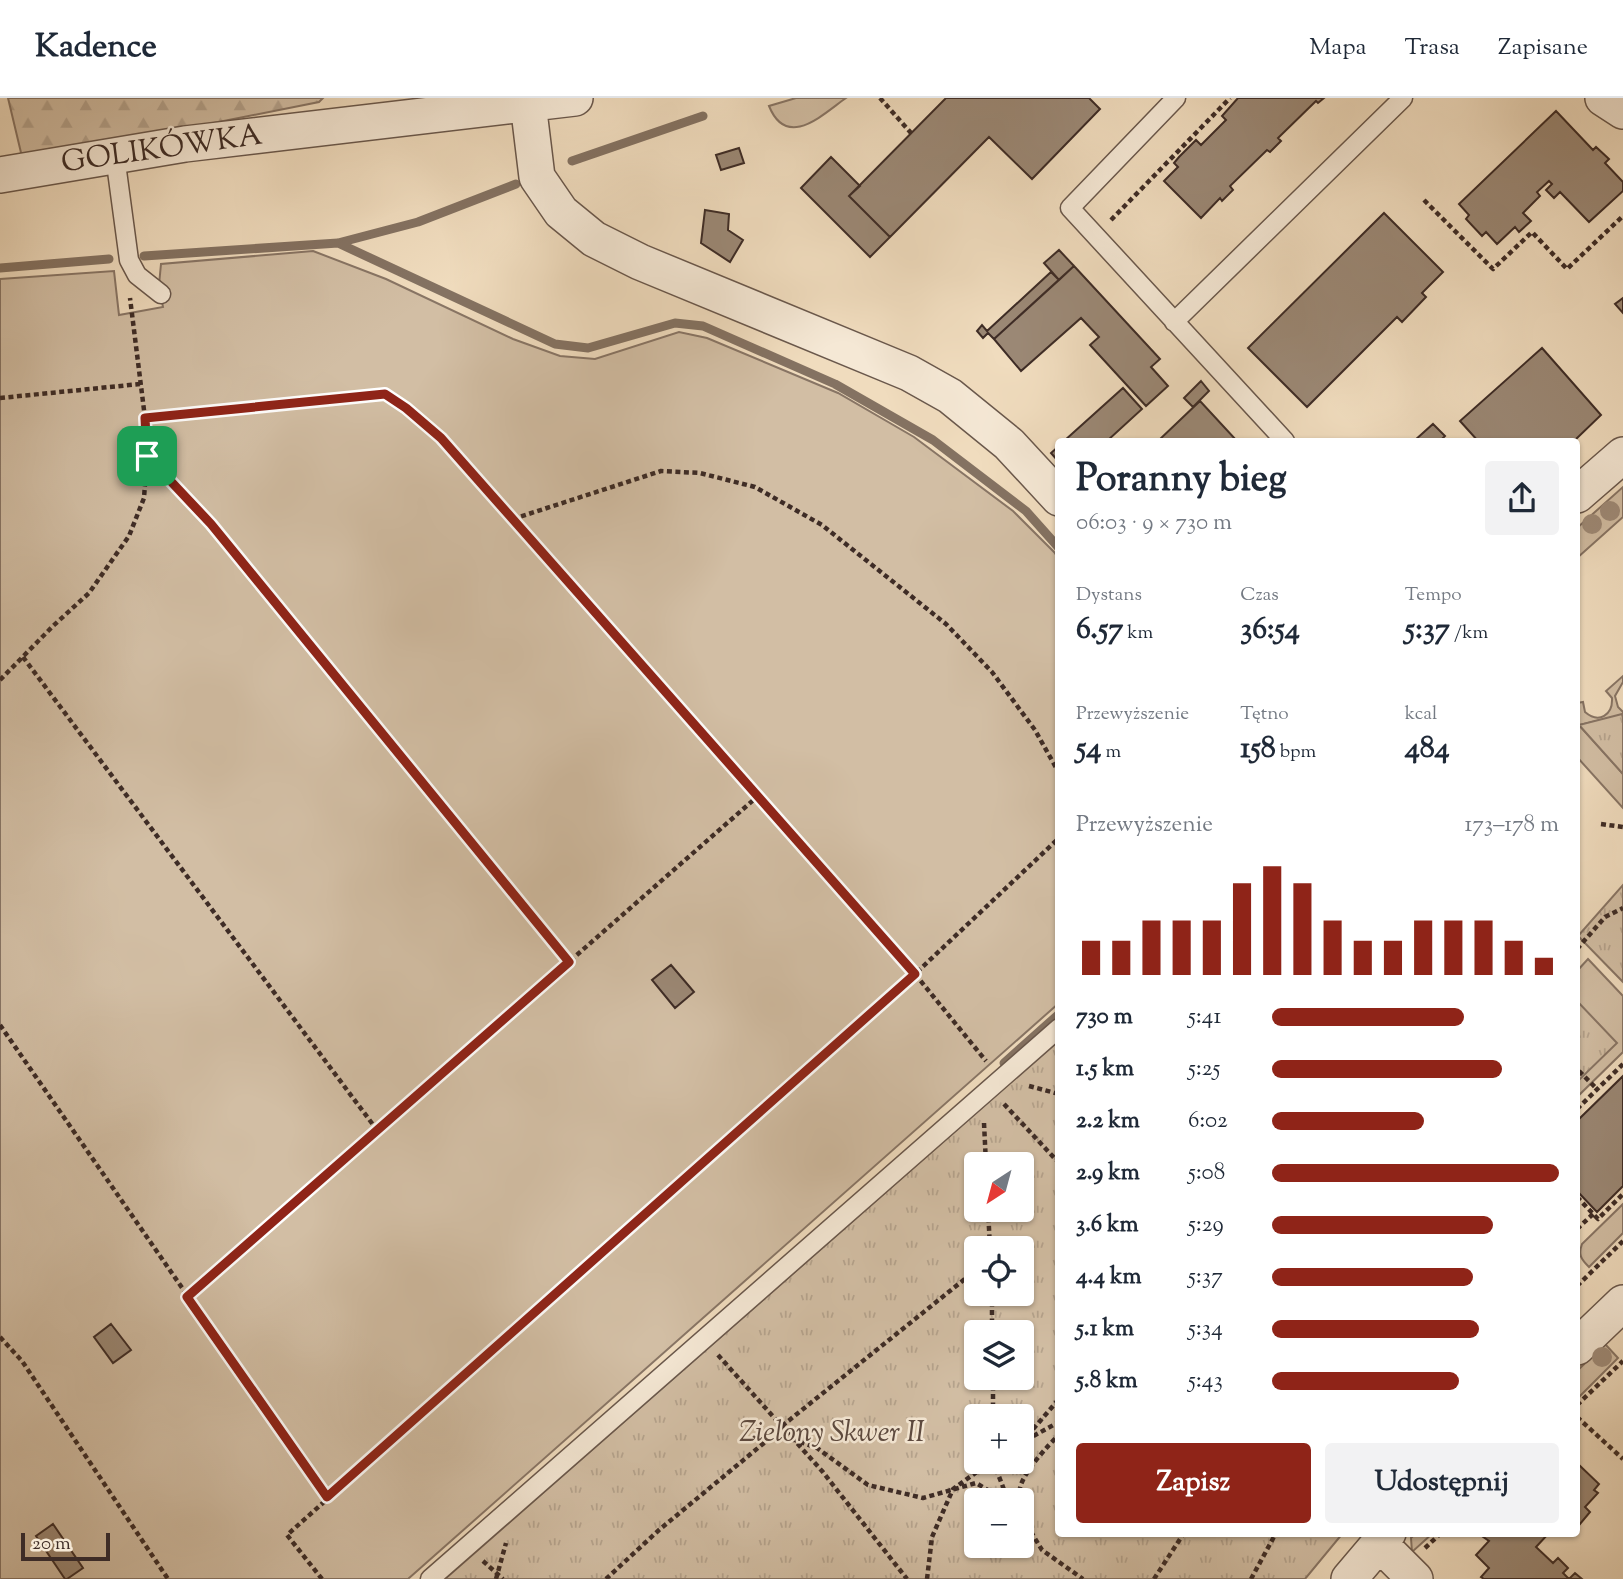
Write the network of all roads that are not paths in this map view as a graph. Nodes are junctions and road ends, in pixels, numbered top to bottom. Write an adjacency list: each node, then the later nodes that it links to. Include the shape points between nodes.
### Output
1 (575, 98): 5 (street, GOLIKÓWKA)
2 (1176, 98): 10 (lane, via 1070,208)
3 (1403, 98): 10 (lane)
4 (1603, 98): 6 (street)
5 (527, 103): 7 (street, GOLIKÓWKA); 14 (street, via 537,177 561,212 594,239 875,358 950,396 1009,444)
6 (1623, 111)
7 (115, 156): 8 (street, GOLIKÓWKA); 9 (lane, via 129,260 136,275)
8 (0, 175)
9 (161, 294)
10 (1174, 322): 11 (lane)
11 (1282, 438)
12 (1623, 454): 13 (street)
13 (1580, 492)
14 (1055, 494)
15 (1055, 1031): 19 (lane)
16 (1623, 1303): 17 (street)
17 (1580, 1344)
18 (1384, 1538): 20 (street); 21 (street)
19 (430, 1579)
20 (1349, 1579)
21 (1415, 1579)

